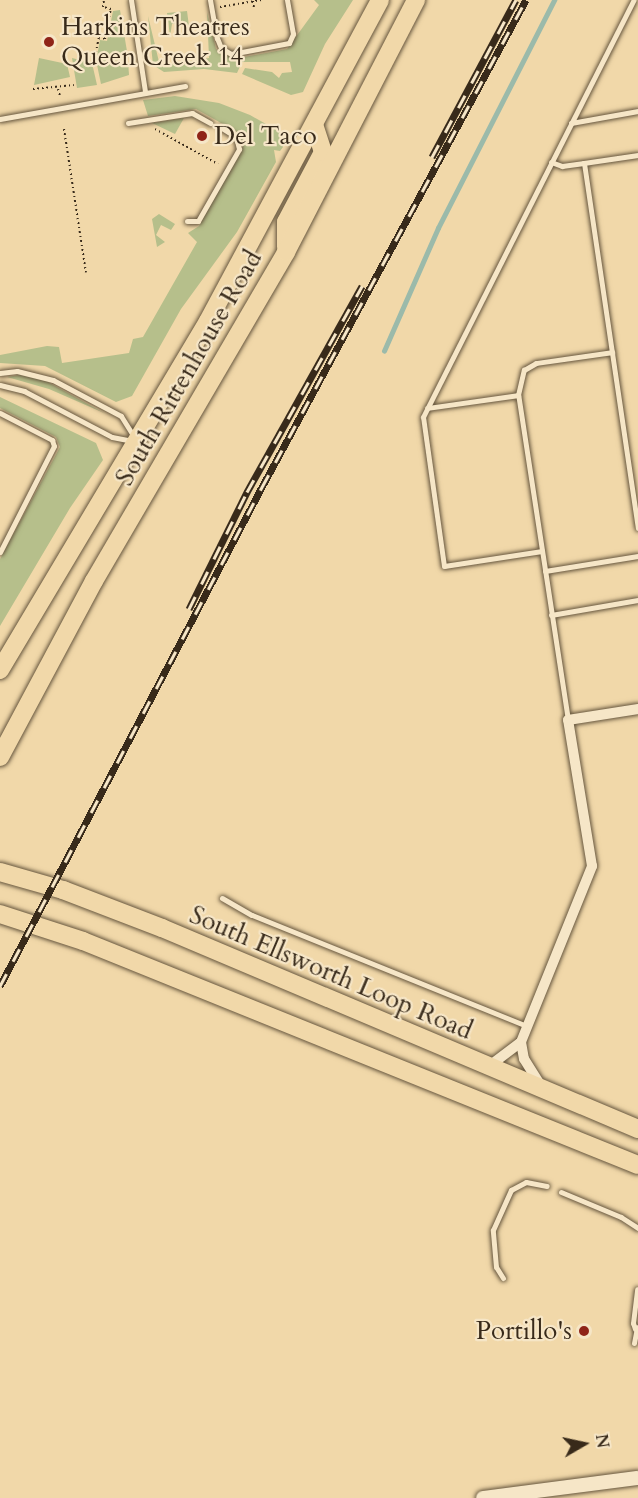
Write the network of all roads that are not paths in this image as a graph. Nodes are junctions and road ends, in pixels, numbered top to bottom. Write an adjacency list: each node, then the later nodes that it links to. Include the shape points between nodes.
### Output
1 (131, 0): 8 (lane)
2 (210, 0): 3 (lane, via 217,38 221,48 231,54 289,44 293,34)
3 (287, 0)
4 (380, 0): 14 (main road, South Rittenhouse Road)
5 (416, 0): 20 (main road, South Rittenhouse Road)
6 (633, 0): 13 (lane)
7 (185, 86): 8 (lane)
8 (146, 92): 10 (lane)
9 (638, 111): 13 (lane)
10 (0, 119)
11 (128, 123): 12 (lane, via 192,113)
12 (210, 123)
13 (571, 123): 17 (lane)
14 (314, 124): 20 (main road, via 323,152 286,222); 27 (main road, South Rittenhouse Road)
15 (220, 128): 19 (lane, via 236,137 239,149 198,220)
16 (638, 155): 18 (lane)
17 (551, 162): 18 (lane, via 562,166); 25 (lane)
18 (584, 163): 21 (lane)
19 (187, 221)
20 (286, 252): 28 (main road, South Rittenhouse Road)
21 (612, 352): 24 (lane, via 536,363 524,370); 29 (lane)
22 (0, 373): 27 (lane, via 17,371 53,380 121,416)
23 (0, 385): 27 (lane, via 24,391 112,437)
24 (518, 395): 25 (lane); 30 (lane)
25 (427, 408): 30 (lane, via 423,417 444,566)
26 (0, 413): 31 (lane, via 52,440 54,447)
27 (138, 441): 28 (main road); 36 (main road, South Rittenhouse Road)
28 (166, 459): 39 (main road, South Rittenhouse Road, via 94,581)
29 (638, 528)
30 (542, 551): 33 (lane)
31 (0, 552)
32 (638, 556): 33 (lane)
33 (545, 571): 35 (lane)
34 (638, 600): 35 (lane)
35 (551, 615): 38 (lane)
36 (0, 670)
37 (638, 709): 38 (street)
38 (568, 720): 43 (street, via 592,866)
39 (0, 757)
40 (0, 872): 45 (main road, South Ellsworth Loop Road, via 63,890 151,924)
41 (222, 898): 43 (lane, via 252,915)
42 (0, 914): 48 (main road, via 83,941)
43 (527, 1026): 44 (street)
44 (521, 1042): 45 (street); 46 (street, via 524,1059)
45 (487, 1067): 46 (main road, South Ellsworth Loop Road)
46 (542, 1089): 47 (main road, South Ellsworth Loop Road)
47 (638, 1129)
48 (638, 1165)
49 (547, 1186): 52 (lane, via 526,1182 512,1190 493,1230 496,1267)
50 (561, 1192): 51 (lane)
51 (638, 1228)
52 (503, 1278)
53 (637, 1289): 54 (lane)
54 (637, 1327): 55 (lane)
55 (634, 1343)
56 (638, 1478): 57 (street)
57 (483, 1498)

